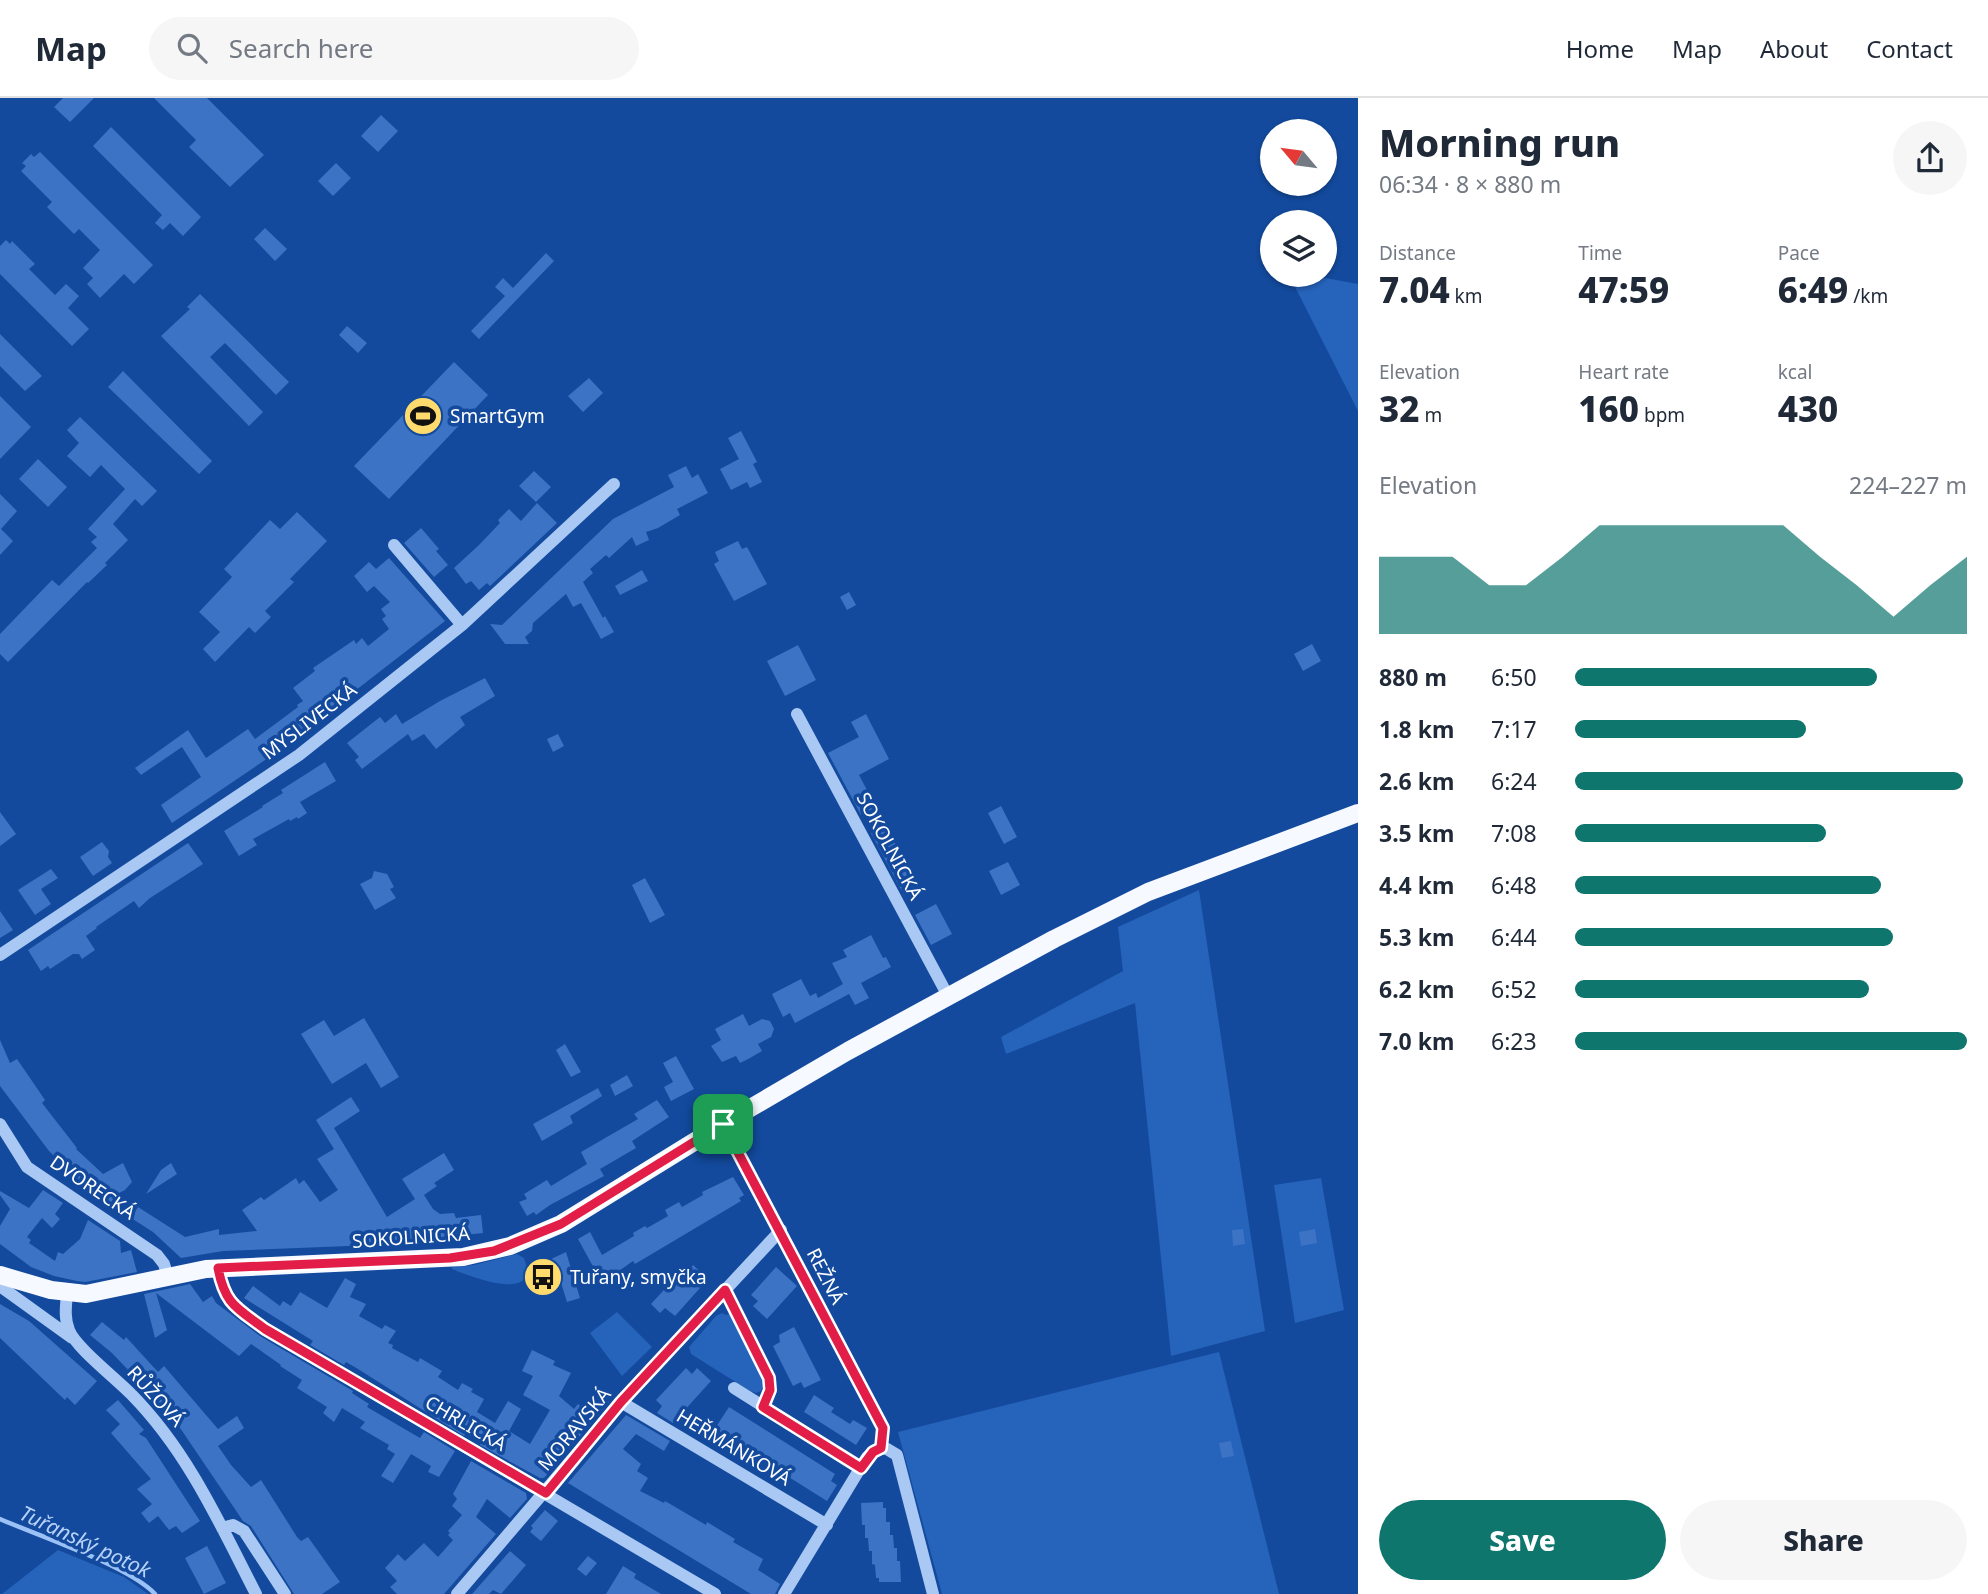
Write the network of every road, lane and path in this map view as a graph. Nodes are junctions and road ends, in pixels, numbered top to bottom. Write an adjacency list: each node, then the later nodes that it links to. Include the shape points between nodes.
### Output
1 (614, 484): 3 (street, MYSLIVECKÁ)
2 (394, 545): 3 (street)
3 (461, 625): 6 (street, MYSLIVECKÁ, via 299,755)
4 (797, 714): 7 (street, SOKOLNICKÁ)
5 (1358, 813): 7 (main road, SOKOLNICKÁ, via 1148,892)
6 (0, 955)
7 (948, 996): 9 (main road, SOKOLNICKÁ)
8 (0, 1124): 13 (street, DVORECKÁ, via 27,1167 158,1255)
9 (723, 1124): 10 (street, REŽNÁ); 11 (main road, SOKOLNICKÁ, via 561,1224 494,1251 450,1258)
10 (781, 1230): 15 (street, MORAVSKÁ); 21 (street, REŽNÁ, via 883,1428)
11 (218, 1268): 13 (main road, SOKOLNICKÁ); 23 (street, CHRLICKÁ, via 229,1301 265,1329)
12 (0, 1275): 16 (main road, SOKOLNICKÁ)
13 (169, 1277): 16 (main road, SOKOLNICKÁ, via 104,1292)
14 (0, 1286): 17 (street, RŮŽOVÁ)
15 (725, 1290): 19 (street, MORAVSKÁ); 20 (street, via 769,1378)
16 (67, 1293): 17 (street, via 66,1320)
17 (75, 1340): 25 (street, RŮŽOVÁ, via 154,1419 193,1474)
18 (734, 1388): 20 (street)
19 (621, 1402): 23 (street, MORAVSKÁ); 24 (street, HEŘMÁNKOVÁ)
20 (763, 1407): 22 (street)
21 (881, 1448): 22 (street); 31 (street, via 897,1455)
22 (861, 1468): 24 (street)
23 (546, 1493): 28 (street, MORAVSKÁ); 29 (street, CHRLICKÁ)
24 (827, 1525): 30 (street)
25 (222, 1528): 26 (street, RŮŽOVÁ); 27 (street, via 233,1525 244,1531)
26 (256, 1594)
27 (285, 1594)
28 (457, 1594)
29 (715, 1594)
30 (784, 1594)
31 (933, 1594)

